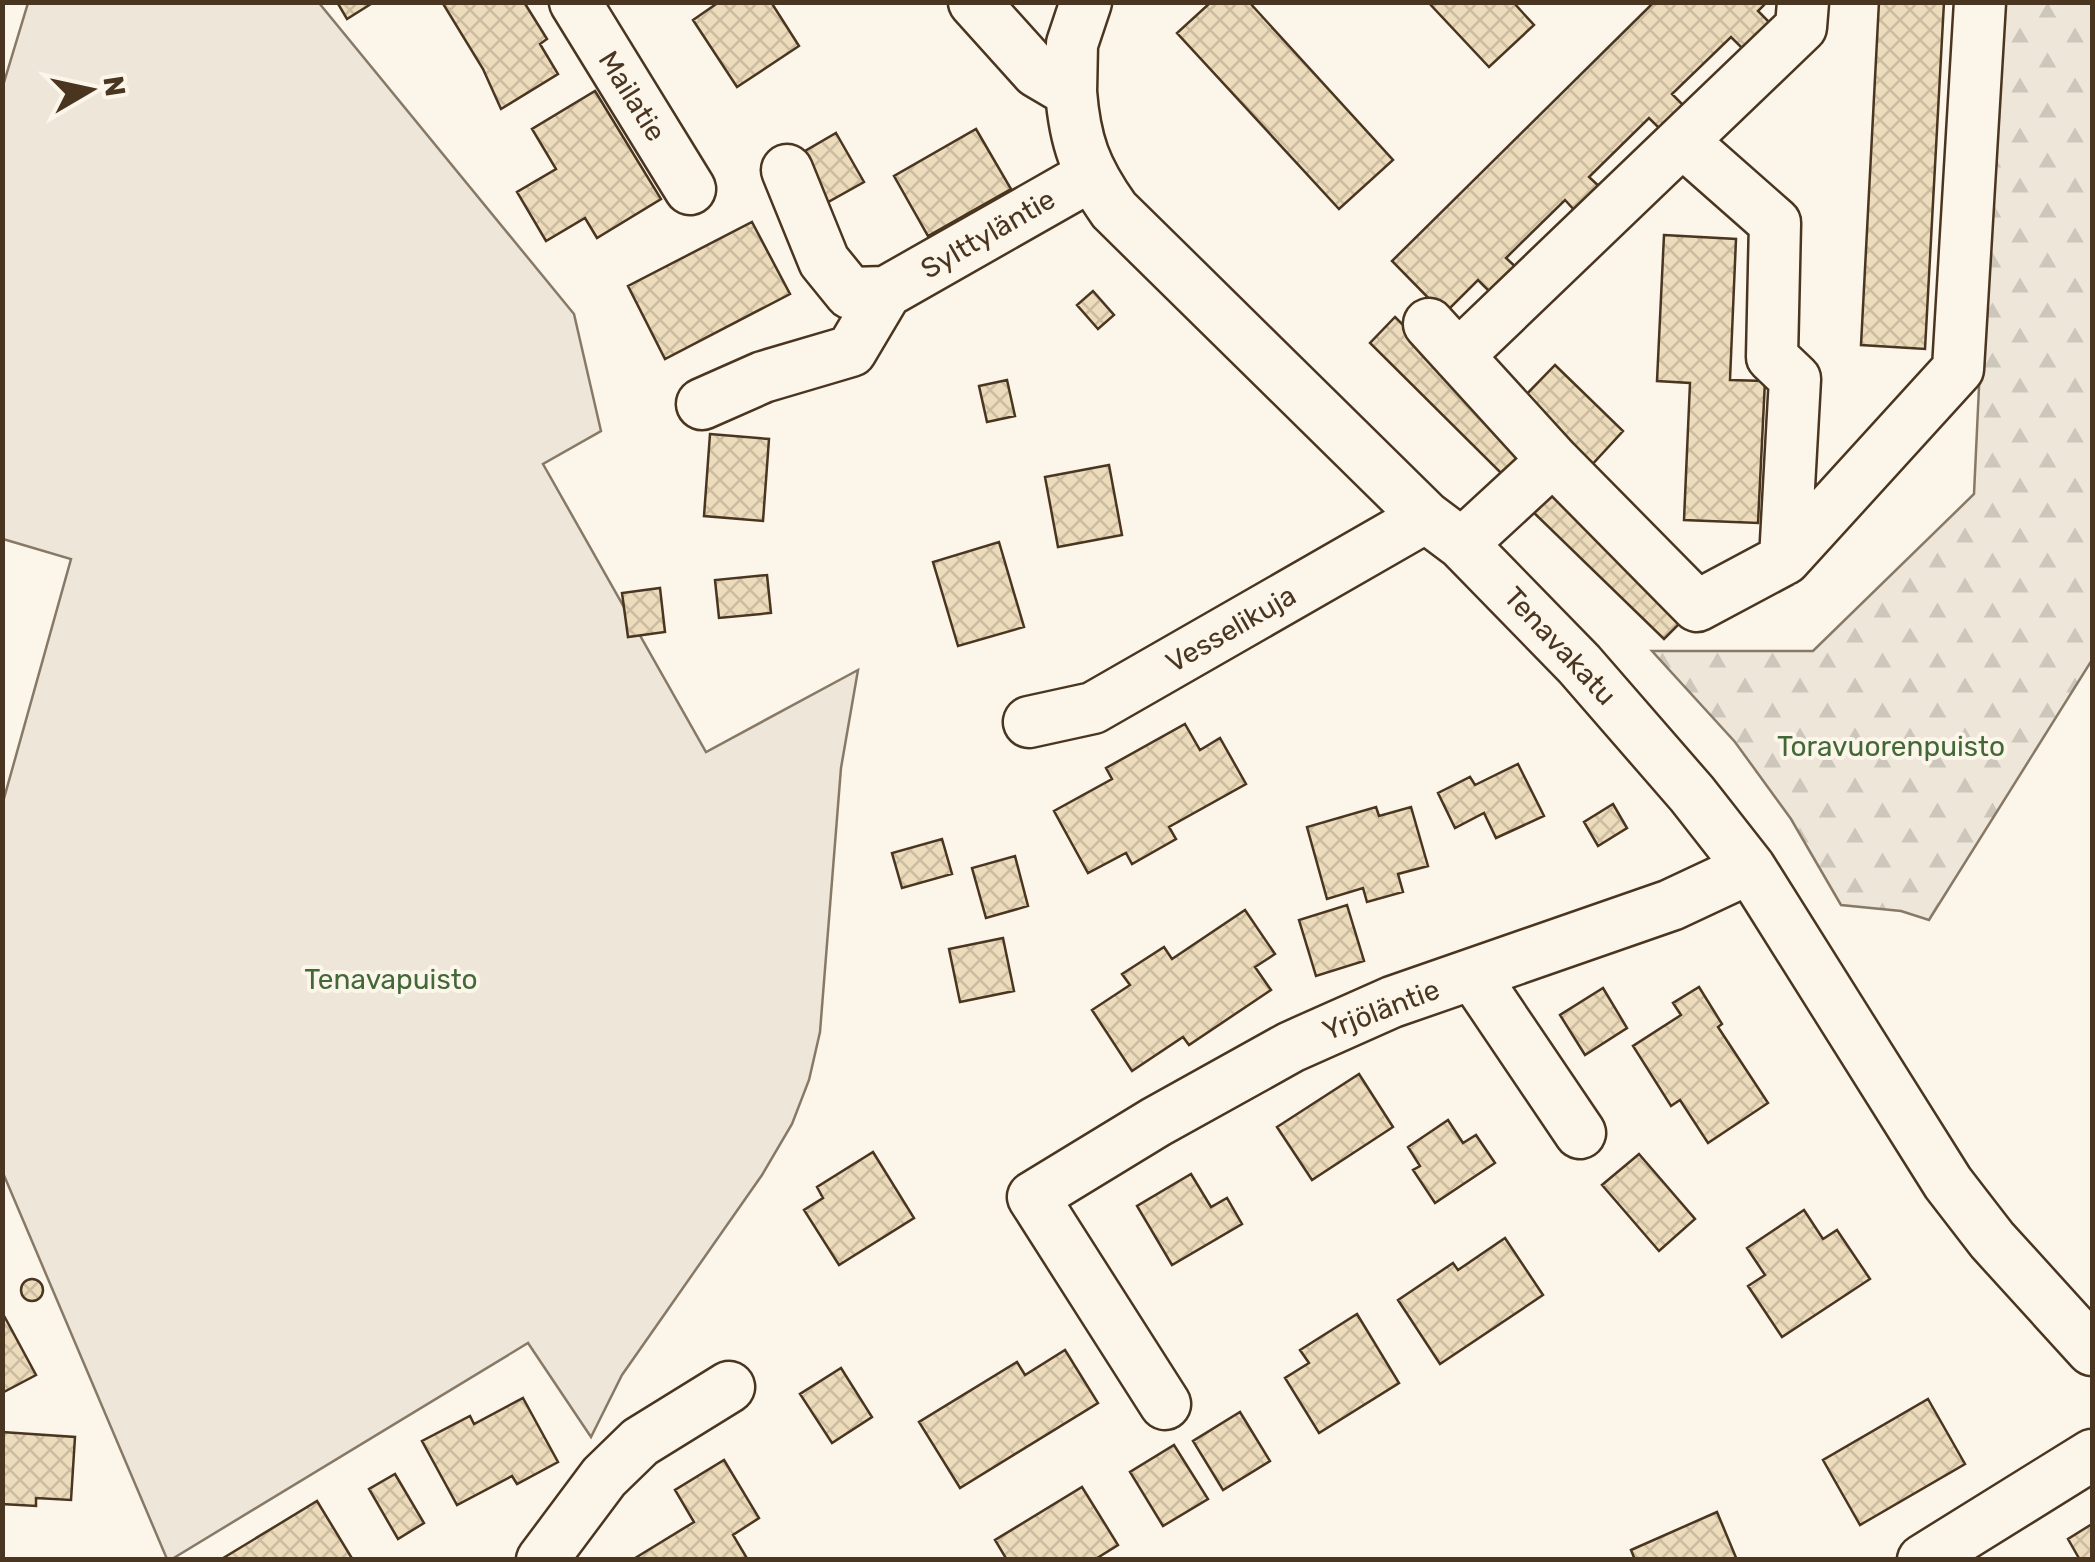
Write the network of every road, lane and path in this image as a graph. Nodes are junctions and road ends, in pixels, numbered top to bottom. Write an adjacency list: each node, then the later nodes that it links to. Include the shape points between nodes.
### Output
1 (574, 2): 10 (street, Mailatie)
2 (974, 2): 6 (street, via 1037,72)
3 (1086, 2): 6 (street, via 1072,44)
4 (1803, 2): 7 (street, via 1801,27)
5 (1980, 2): 15 (street, via 1958,369)
6 (1071, 92): 9 (street, Tenavakatu, via 1074,132)
7 (1682, 141): 13 (street, via 1444,340); 15 (street, via 1775,223 1772,356 1796,380)
8 (787, 170): 11 (street, via 824,262 841,283 850,294)
9 (1090, 176): 11 (street, Sylttyläntie); 14 (street, Tenavakatu, via 1114,210)
10 (690, 189)
11 (886, 292): 12 (street, via 851,351)
12 (702, 404)
13 (1553, 460): 14 (street, Vesselikuja); 15 (street, via 1698,606)
14 (1444, 530): 16 (street, Vesselikuja, via 1093,708); 17 (street, Tenavakatu, via 1580,664)
15 (1785, 558)
16 (1030, 722)
17 (1750, 868): 18 (street, Yrjöläntie, via 1671,905); 20 (street, Tenavakatu, via 1948,1183)
18 (1474, 976): 19 (street); 22 (street, Yrjöläntie, via 1392,1002 1291,1047 1033,1197)
19 (1580, 1133)
20 (2092, 1350)
21 (729, 1387): 24 (street, via 640,1442 604,1477)
22 (1165, 1404)
23 (2092, 1455): 25 (street)
24 (542, 1560)
25 (1922, 1560)

